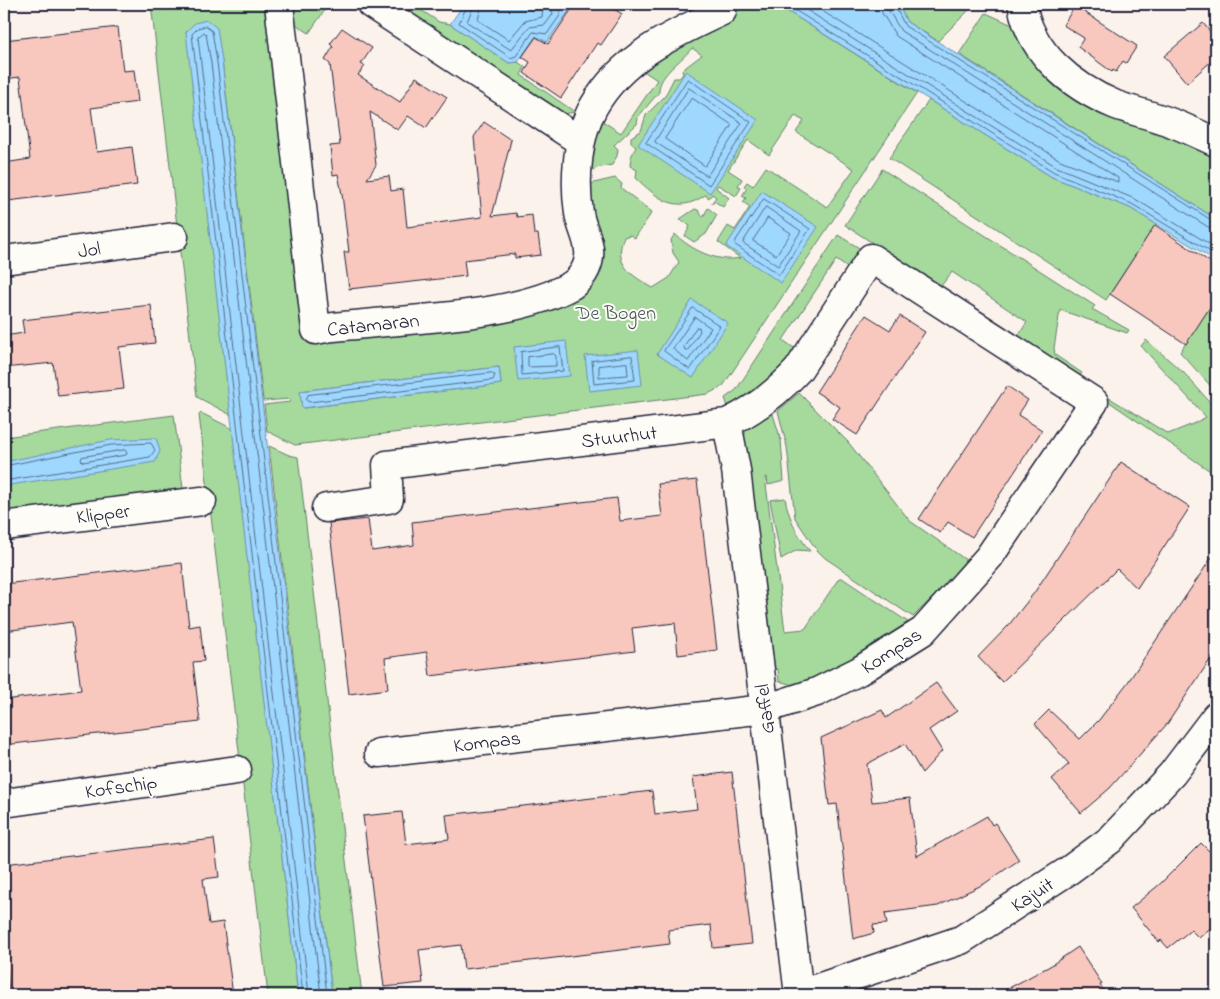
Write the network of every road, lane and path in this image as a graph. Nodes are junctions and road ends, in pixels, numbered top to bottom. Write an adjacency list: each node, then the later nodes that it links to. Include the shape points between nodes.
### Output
1 (279, 4): 5 (street, Catamaran, via 316,330 479,312 516,305 572,285 584,272 589,257 579,211)
2 (371, 4): 5 (street)
3 (1022, 4): 6 (street, via 1028,27 1038,45 1066,76 1109,102)
4 (722, 11): 5 (street, Catamaran, via 647,49 628,65 593,107)
5 (580, 141)
6 (1216, 142)
7 (174, 237): 9 (street, Jol)
8 (871, 258): 10 (street, Stuurhut, via 798,370 754,408); 14 (street, Kompas, via 1094,402 989,557 923,631 842,680 817,692)
9 (4, 260)
10 (727, 423): 12 (street, Stuurhut, via 387,465 389,499); 14 (street, Gaffel, via 736,470)
11 (202, 501): 13 (street, Klipper)
12 (326, 508)
13 (4, 526)
14 (764, 709): 16 (street, Kompas); 19 (street, Gaffel)
15 (1216, 716): 19 (street, Kajuit, via 1172,774 1116,832 1068,870 961,940)
16 (379, 753)
17 (238, 770): 18 (street, Kofschip)
18 (4, 803)
19 (798, 995)

